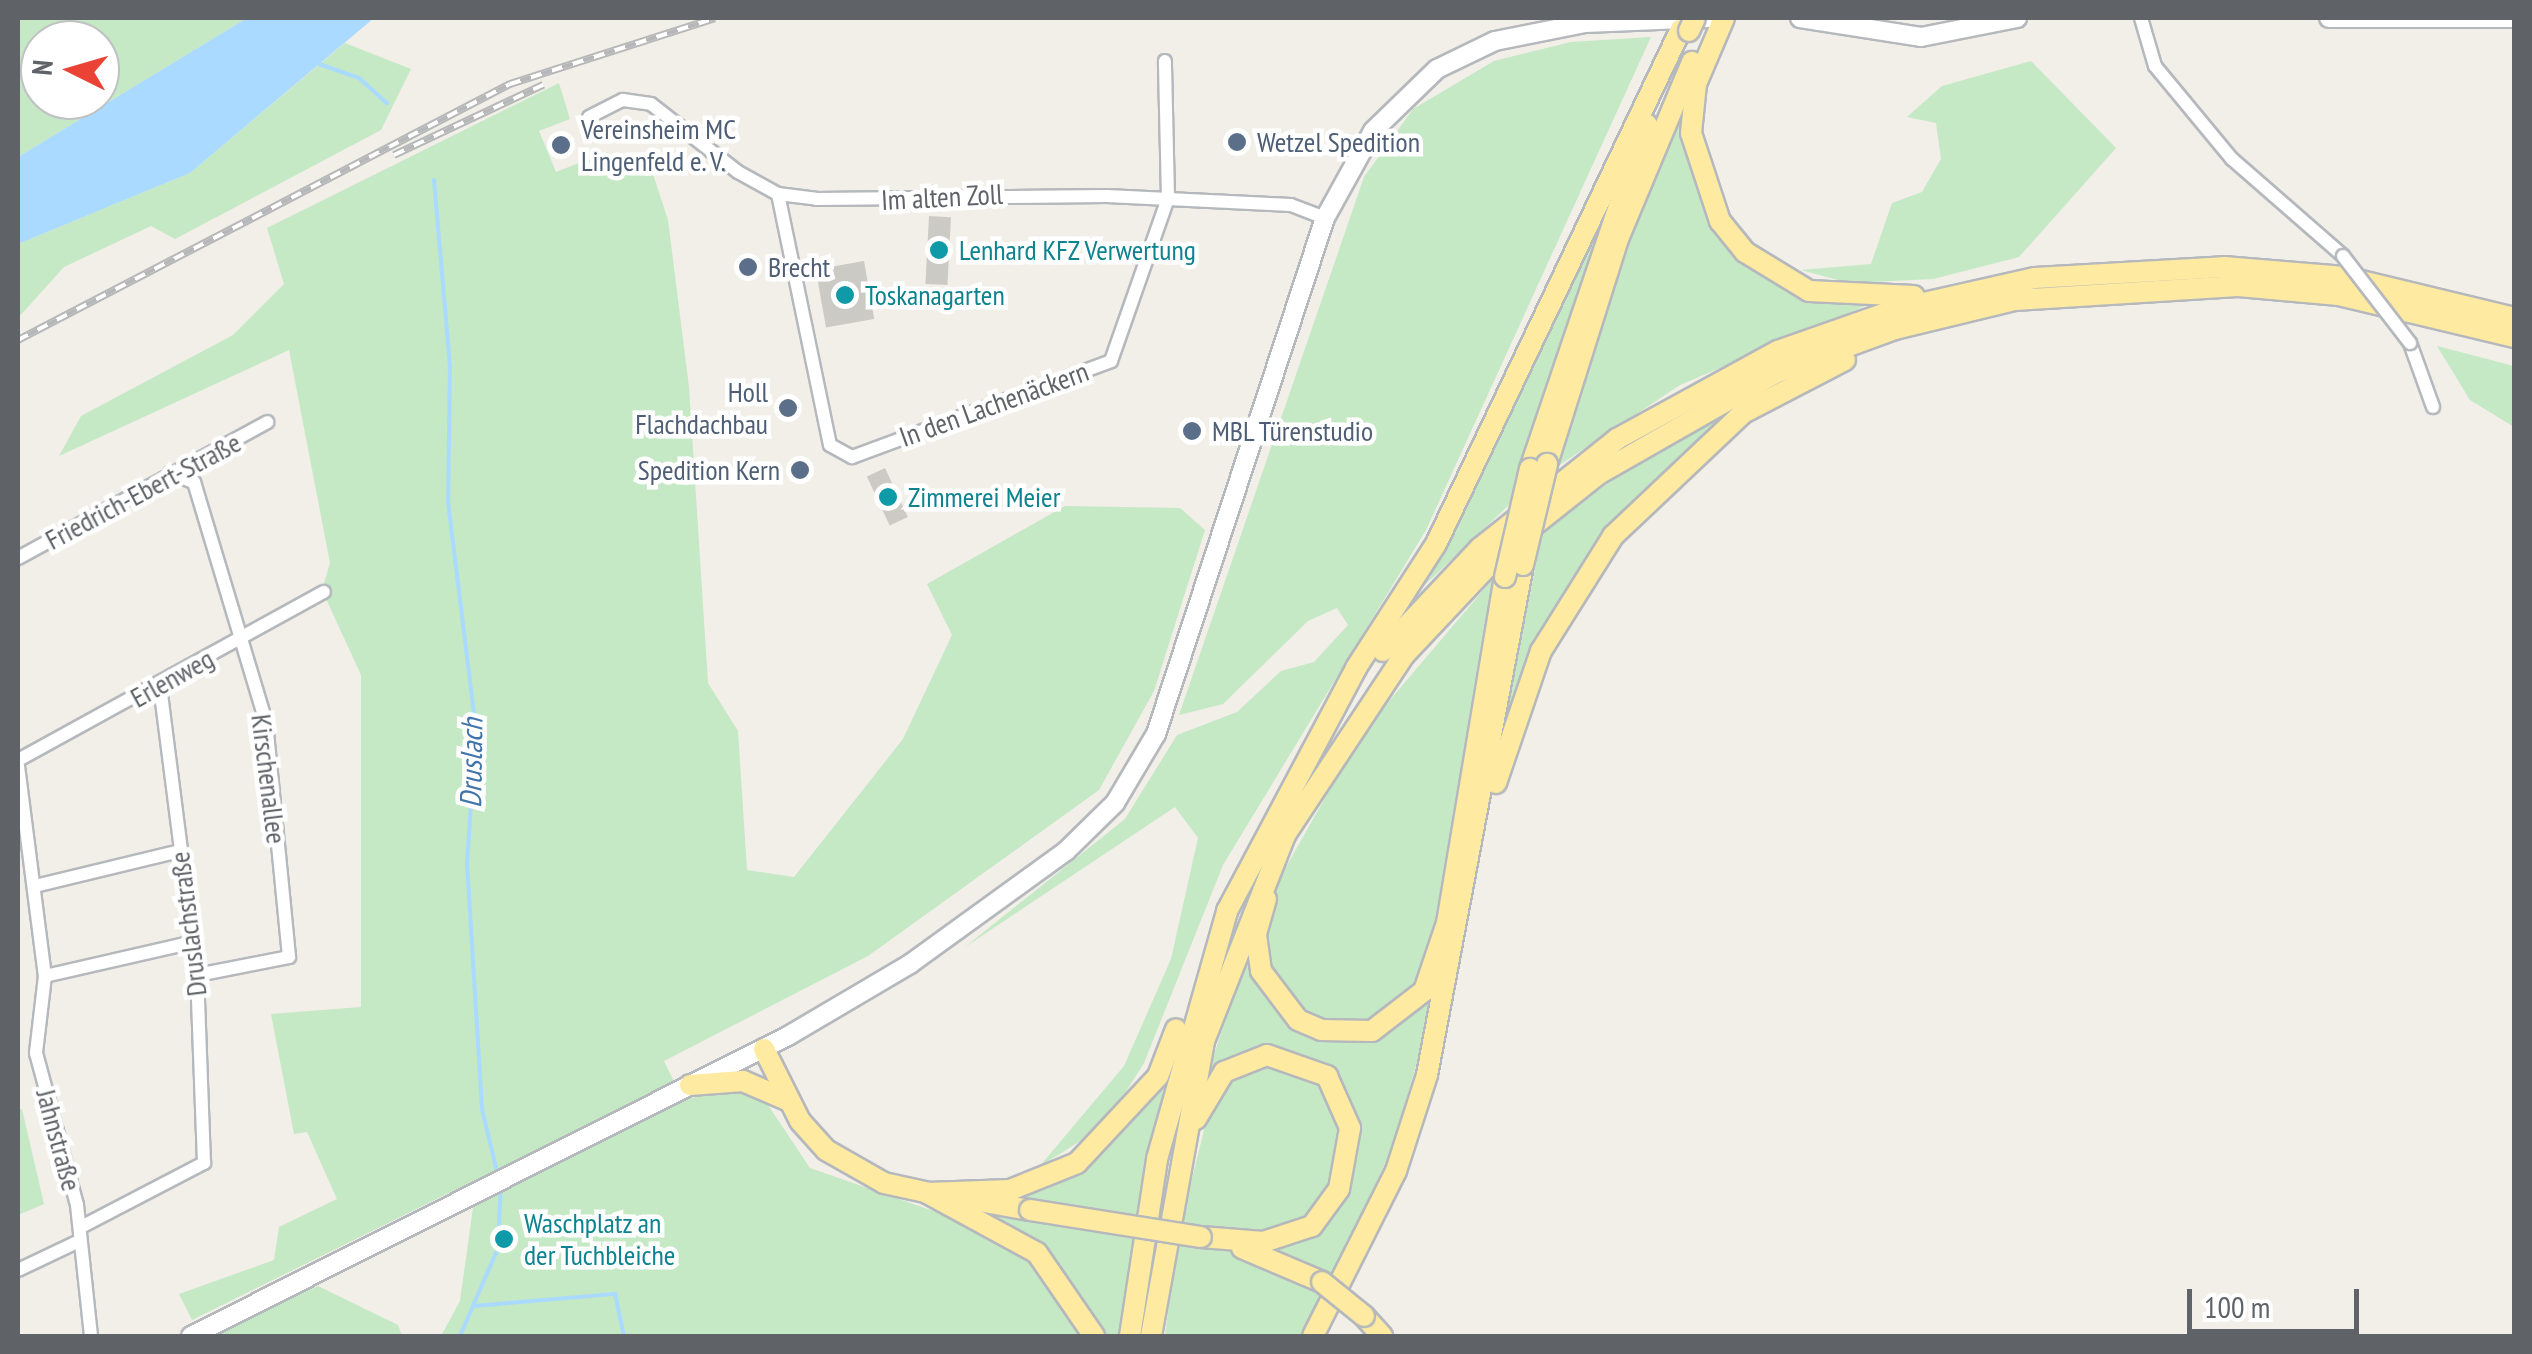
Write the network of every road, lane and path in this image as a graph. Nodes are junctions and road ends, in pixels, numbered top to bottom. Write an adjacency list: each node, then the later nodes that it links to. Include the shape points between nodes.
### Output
1 (1800, 18): 2 (main road, via 1921,37)
2 (2015, 18)
3 (2141, 18): 16 (street, bridge, via 2155,66 2232,159 2343,256 2410,342)
4 (2329, 18): 5 (main road)
5 (2514, 18)
6 (1702, 24): 11 (main road, via 1549,28 1468,53 1388,112); 12 (highway, via 1692,134 1698,174 1745,252 1788,282 1848,299); 20 (highway, bridge, via 1539,466); 24 (highway, via 1436,544)
7 (1166, 61): 10 (street, In den Lachenäckern)
8 (589, 117): 9 (street, Im alten Zoll, via 622,100 651,104)
9 (778, 194): 10 (street, Im alten Zoll, via 853,202 988,192); 10 (street, In den Lachenäckern, via 830,445 852,458 1111,361)
10 (1168, 198): 11 (street, Im alten Zoll, via 1292,205)
11 (1326, 218): 34 (main road, via 1164,712 1137,771 1092,828 1036,875 867,992)
12 (1961, 292): 13 (highway, via 2102,270 2224,267 2345,277); 24 (highway, via 1778,351 1617,439 1480,548)
13 (2514, 318)
14 (1894, 329): 15 (highway, via 2015,300 2238,286 2388,304); 26 (highway, via 1712,404 1546,513 1405,654); 28 (highway, via 1743,413 1613,536 1527,684)
15 (2514, 337)
16 (2433, 407)
17 (267, 422): 18 (street, Friedrich-Ebert-Straße, via 234,448)
18 (170, 472): 19 (street, Friedrich-Ebert-Straße); 22 (street, Kirschenallee, via 194,482)
19 (18, 558)
20 (1514, 571): 26 (highway, via 1439,958 1424,992 1393,1021 1354,1034 1322,1030 1268,990 1256,935); 28 (highway)
21 (324, 592): 22 (street, Erlenweg)
22 (239, 641): 23 (street, Erlenweg); 31 (street, Kirschenallee, via 266,722 288,956)
23 (160, 685): 25 (street, Erlenweg); 27 (street, Druslachstraße)
24 (1332, 716): 33 (highway, via 1252,854)
25 (18, 763): 29 (street, Jahnstraße)
26 (1286, 835): 40 (highway, via 1204,1041)
27 (180, 851): 29 (street); 30 (street, Druslachstraße)
28 (1475, 852): 50 (highway, via 1416,1114)
29 (34, 886): 32 (street, Jahnstraße)
30 (193, 942): 31 (street, Druslachstraße); 32 (street)
31 (197, 975): 41 (street, Druslachstraße, via 204,1163)
32 (45, 976): 36 (street, Jahnstraße)
33 (1200, 984): 39 (highway, via 1158,1076 1077,1163 1010,1190); 48 (highway, via 1157,1159)
34 (764, 1049): 37 (main road); 38 (highway)
35 (18, 1053): 36 (street)
36 (36, 1053): 41 (street, Jahnstraße)
37 (690, 1084): 38 (highway, via 743,1081); 45 (main road)
38 (789, 1101): 39 (highway, via 845,1164)
39 (927, 1192): 42 (highway, bridge); 47 (highway, via 1036,1253)
40 (1172, 1192): 42 (highway, via 1205,1097 1249,1058 1295,1058 1342,1097 1350,1148 1322,1216 1284,1240); 49 (highway)
41 (81, 1227): 43 (street, Jahnstraße)
42 (1201, 1236): 51 (highway, bridge, via 1322,1282)
43 (77, 1242): 44 (street); 46 (street, Jahnstraße)
44 (18, 1270)
45 (199, 1333)
46 (91, 1336)
47 (1094, 1336)
48 (1130, 1336)
49 (1151, 1336)
50 (1314, 1336)
51 (1382, 1336)

